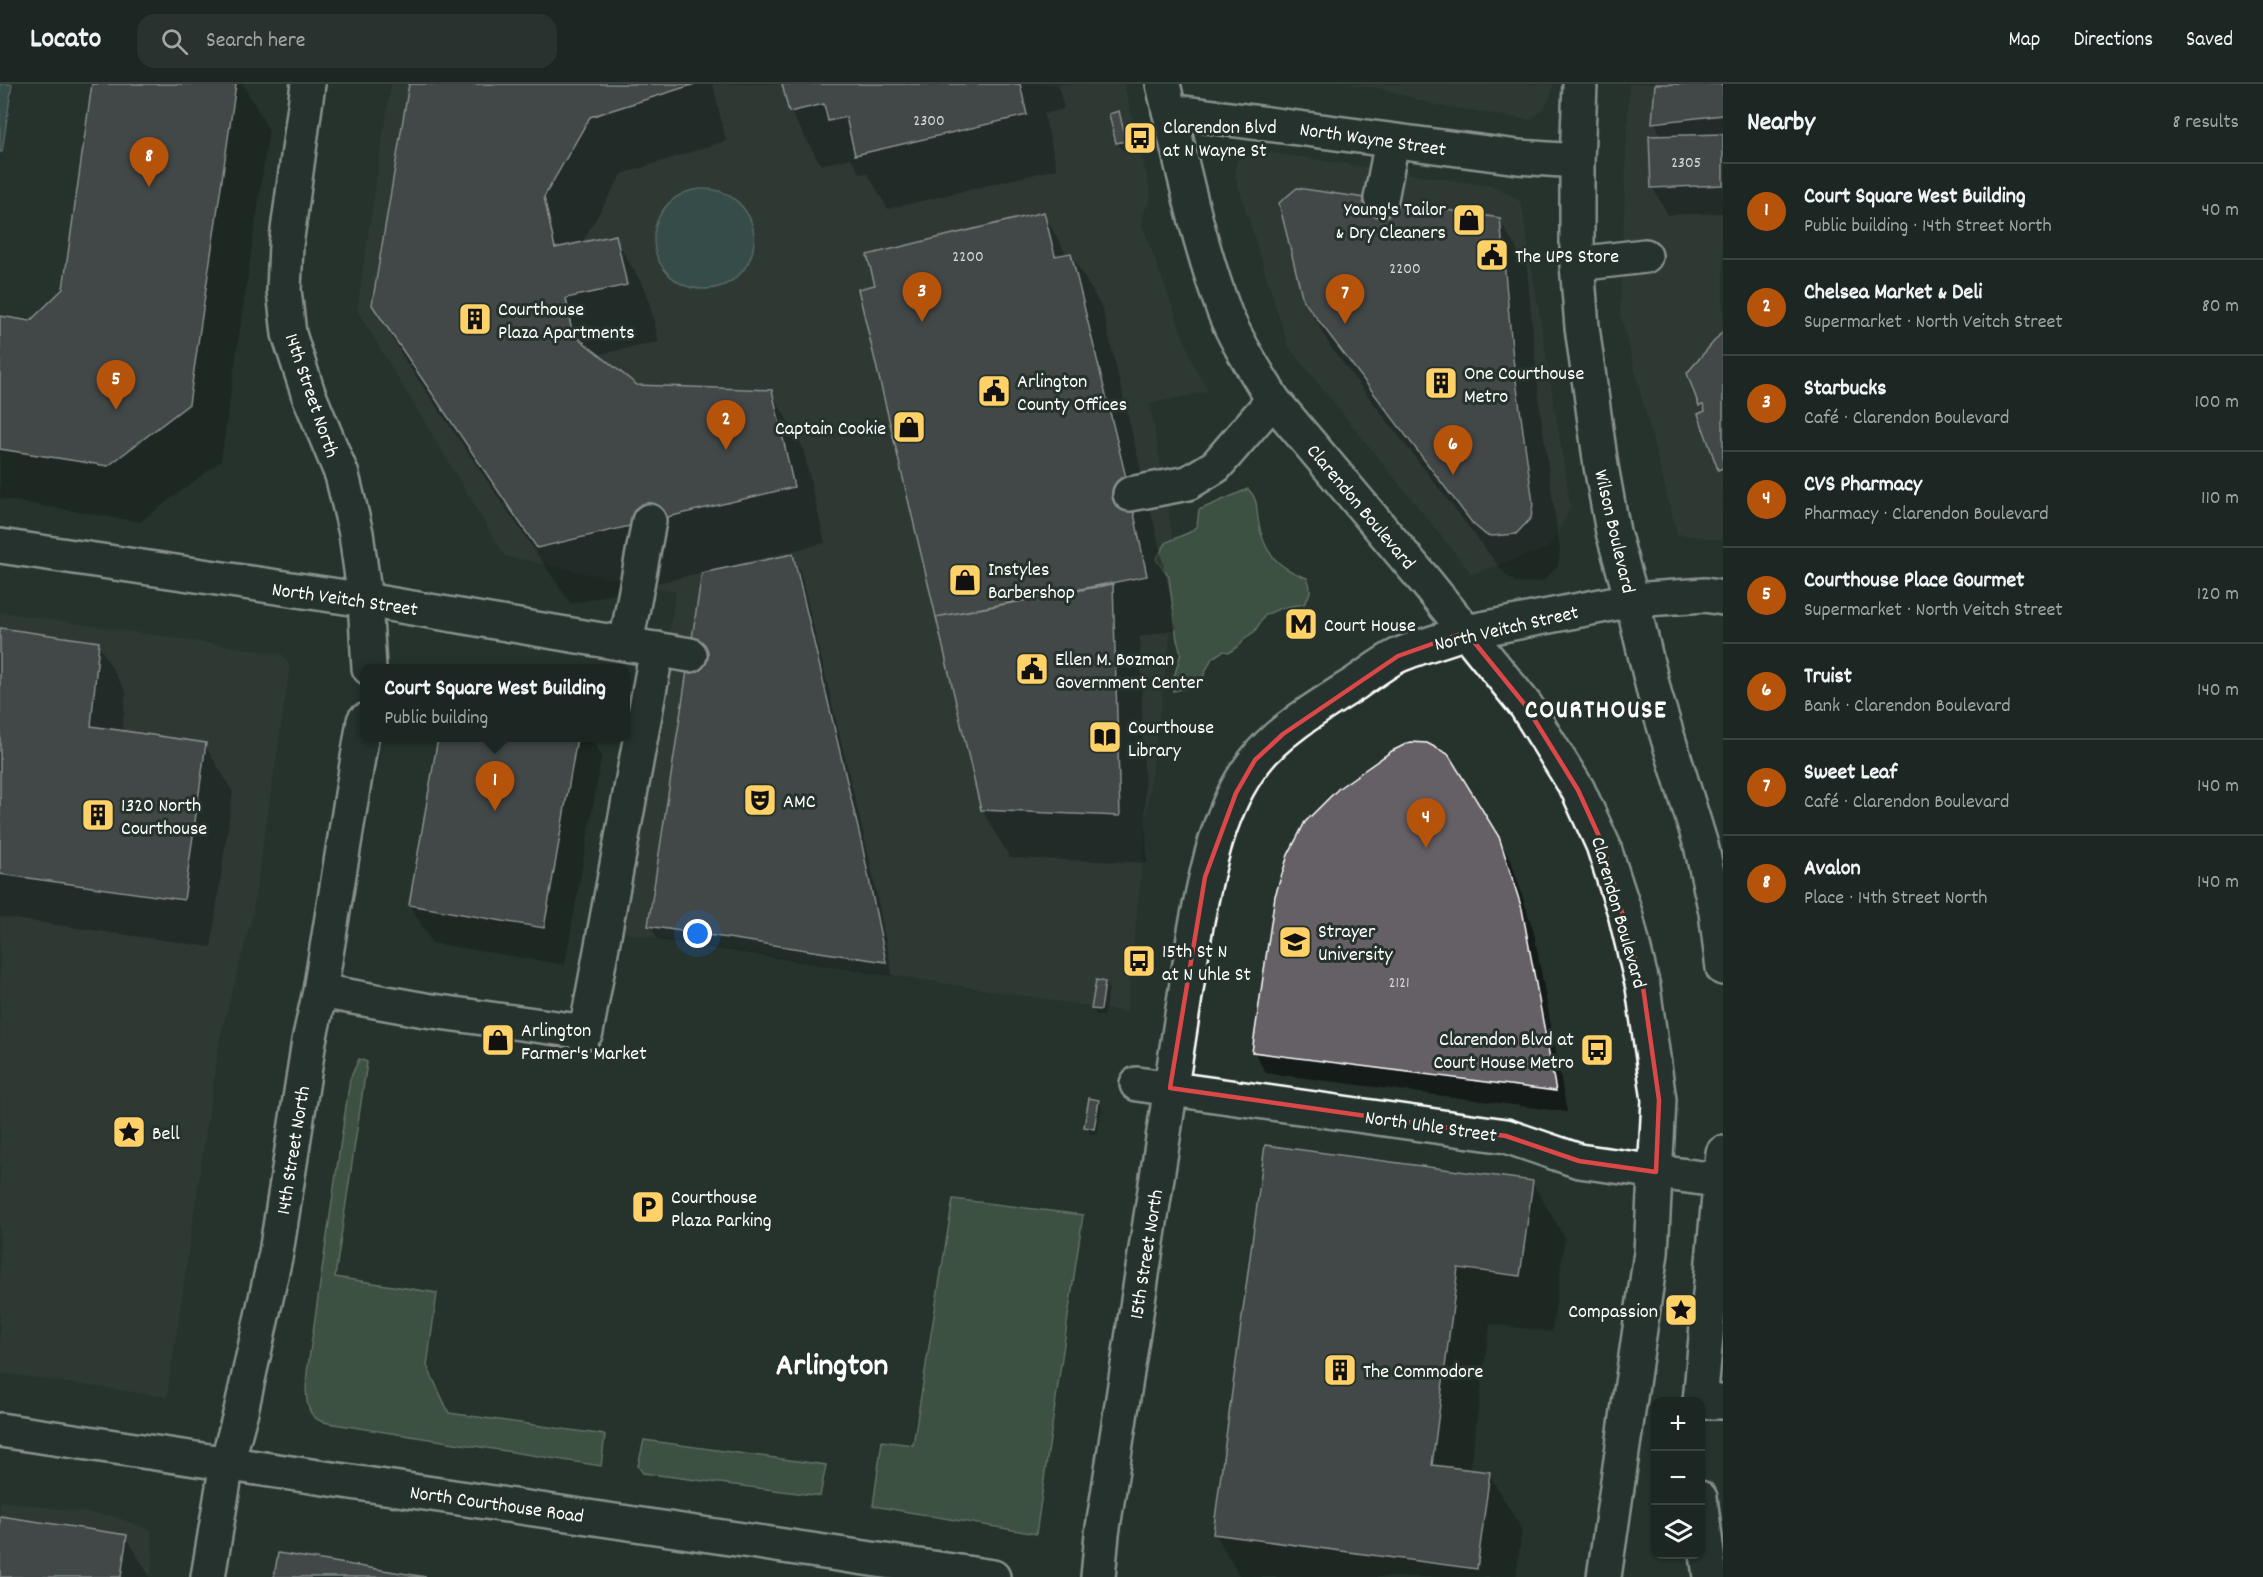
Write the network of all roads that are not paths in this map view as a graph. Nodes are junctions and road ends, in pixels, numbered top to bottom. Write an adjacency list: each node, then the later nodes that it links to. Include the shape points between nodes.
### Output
1 (308, 84): 14 (main road, 14th Street North, via 286,244 284,290 289,334 342,475)
2 (1580, 84): 5 (main road, Wilson Boulevard)
3 (1166, 98): 4 (main road, North Wayne Street); 9 (main road, Clarendon Boulevard, via 1225,313)
4 (1392, 141): 5 (main road, North Wayne Street); 6 (main road)
5 (1577, 161): 8 (main road, Wilson Boulevard)
6 (1381, 200)
7 (1645, 256): 8 (main road)
8 (1577, 264): 15 (main road, Wilson Boulevard, via 1601,466 1613,532)
9 (1273, 400): 10 (main road, via 1216,466 1188,483); 16 (main road, Clarendon Boulevard)
10 (1130, 494)
11 (649, 521): 17 (main road)
12 (0, 546): 14 (main road, North Veitch Street)
13 (1723, 597): 15 (main road, North Veitch Street)
14 (366, 600): 17 (main road, North Veitch Street); 19 (main road, 14th Street North)
15 (1632, 600): 16 (main road, North Veitch Street); 24 (main road, Wilson Boulevard, via 1654,696 1701,845)
16 (1466, 632): 23 (main road, North Veitch Street, via 1398,656 1311,712 1255,760 1217,835); 29 (main road, Clarendon Boulevard, via 1526,706 1578,790 1603,845 1625,913 1654,1052 1659,1100)
17 (641, 647): 18 (main road, North Veitch Street); 20 (main road)
18 (690, 655)
19 (369, 664)
20 (630, 724)
21 (361, 742): 25 (main road, 14th Street North)
22 (627, 742): 25 (main road, via 586,1032)
23 (1195, 931): 27 (main road, 15th Street North)
24 (1723, 968)
25 (320, 991): 34 (main road, 14th Street North, via 276,1253)
26 (1137, 1084): 27 (main road, North Uhle Street)
27 (1170, 1088): 29 (main road, North Uhle Street, via 1506,1136 1579,1161); 38 (main road, 15th Street North)
28 (1722, 1171): 29 (main road, North Uhle Street); 30 (main road)
29 (1656, 1172): 39 (main road, Clarendon Boulevard, via 1649,1265)
30 (1700, 1397)
31 (1705, 1402): 32 (main road)
32 (1723, 1402)
33 (0, 1430): 34 (main road, North Courthouse Road)
34 (227, 1463): 36 (main road, 14th Street North); 37 (main road, North Courthouse Road)
35 (1702, 1505): 40 (main road)
36 (208, 1577)
37 (993, 1577)
38 (1098, 1577)
39 (1604, 1577)
40 (1710, 1577)

